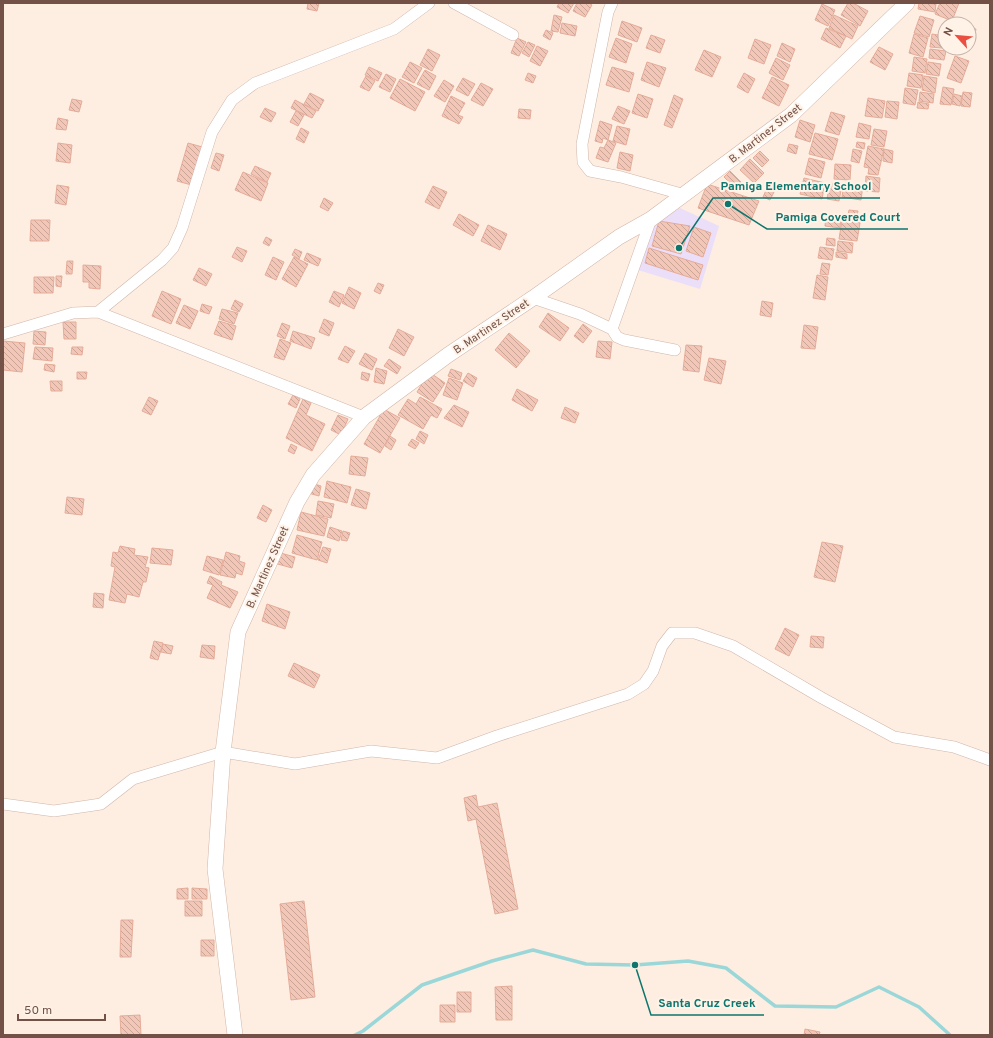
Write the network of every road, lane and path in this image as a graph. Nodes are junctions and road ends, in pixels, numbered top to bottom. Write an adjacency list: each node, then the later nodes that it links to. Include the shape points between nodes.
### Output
1 (430, 3): 9 (street, via 394,29 255,83 232,100 212,132 182,228 173,248)
2 (454, 3): 5 (street)
3 (612, 3): 6 (street, via 608,12 582,144 583,162 590,171)
4 (907, 3): 6 (street, B. Martinez Street, via 791,116)
5 (513, 35)
6 (685, 195): 7 (street, B. Martinez Street)
7 (651, 219): 8 (street, B. Martinez Street, via 619,237); 10 (street)
8 (533, 298): 10 (street, via 580,314); 13 (street, B. Martinez Street, via 448,355)
9 (98, 312): 11 (street, via 73,313); 13 (street)
10 (612, 329): 12 (street, via 617,337 624,340)
11 (3, 334)
12 (675, 350)
13 (364, 417): 14 (street, B. Martinez Street, via 313,475 297,502 238,632)
14 (223, 752): 15 (street, via 295,764 371,750 437,758 496,736 628,694 644,684 653,671 662,646 672,633 695,633 734,646 894,737 954,747); 16 (street, via 133,780 100,804 54,811); 17 (street, B. Martinez Street, via 215,869)
15 (990, 760)
16 (3, 804)
17 (235, 1035)

